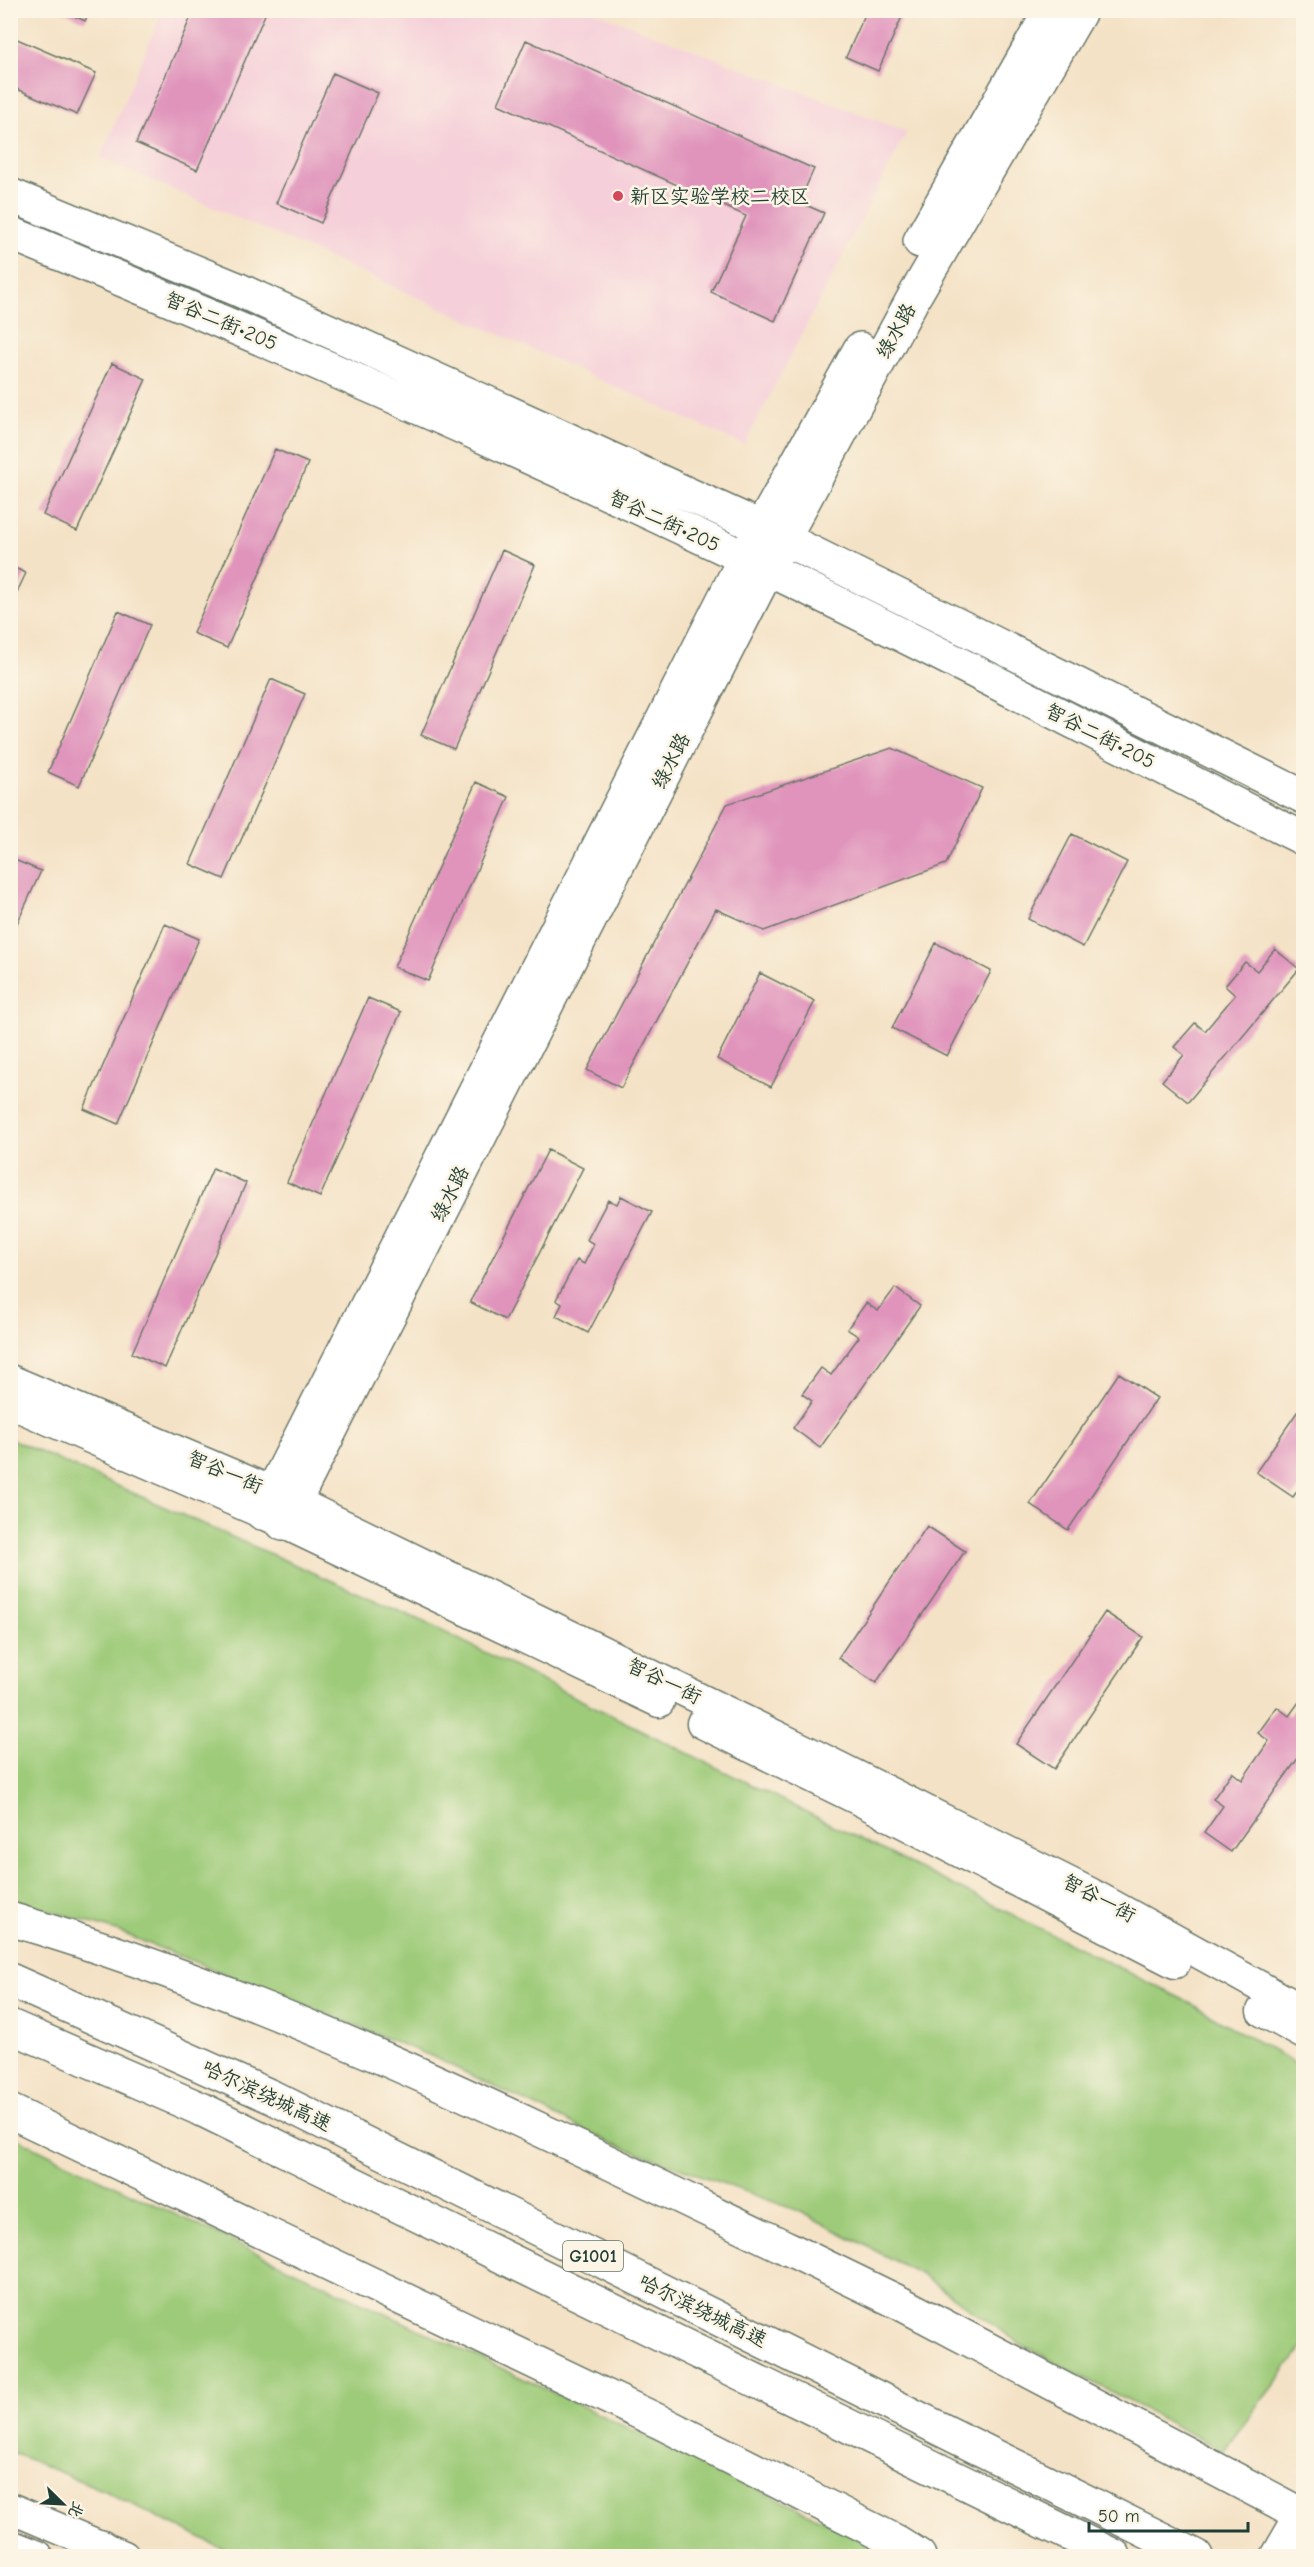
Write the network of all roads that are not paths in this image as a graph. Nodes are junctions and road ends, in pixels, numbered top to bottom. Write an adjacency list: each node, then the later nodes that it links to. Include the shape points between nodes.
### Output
1 (1051, 10): 5 (main road, 绿水路)
2 (1081, 10): 5 (main road, 绿水路)
3 (10, 195): 5 (main road, 智谷二街•205, via 237,289)
4 (10, 233): 6 (main road, 智谷二街•205, via 238,327)
5 (771, 533): 6 (main road, 绿水路); 7 (main road, 智谷二街•205)
6 (756, 564): 8 (main road, 智谷二街•205); 11 (main road, 绿水路)
7 (1304, 796)
8 (1304, 839)
9 (10, 1380): 11 (street, 智谷一街)
10 (10, 1403): 11 (street, 智谷一街)
11 (278, 1508): 14 (street, 智谷一街, via 803,1749 1090,1893); 16 (street, 智谷一街, via 1144,1946)
12 (10, 1919): 19 (main road, via 251,2001 424,2076 900,2303)
13 (10, 1980): 21 (main road, 哈尔滨绕城高速 / G1001, via 272,2097)
14 (1304, 2011)
15 (10, 2026): 25 (main road, 哈尔滨绕城高速 / G1001, via 203,2110)
16 (1304, 2034)
17 (10, 2111): 24 (main road, via 660,2422)
18 (10, 2508): 22 (street)
19 (1302, 2512): 26 (main road)
20 (10, 2545): 23 (street)
21 (1183, 2549)
22 (107, 2553)
23 (38, 2556)
24 (919, 2556)
25 (1114, 2556)
26 (1278, 2556)

